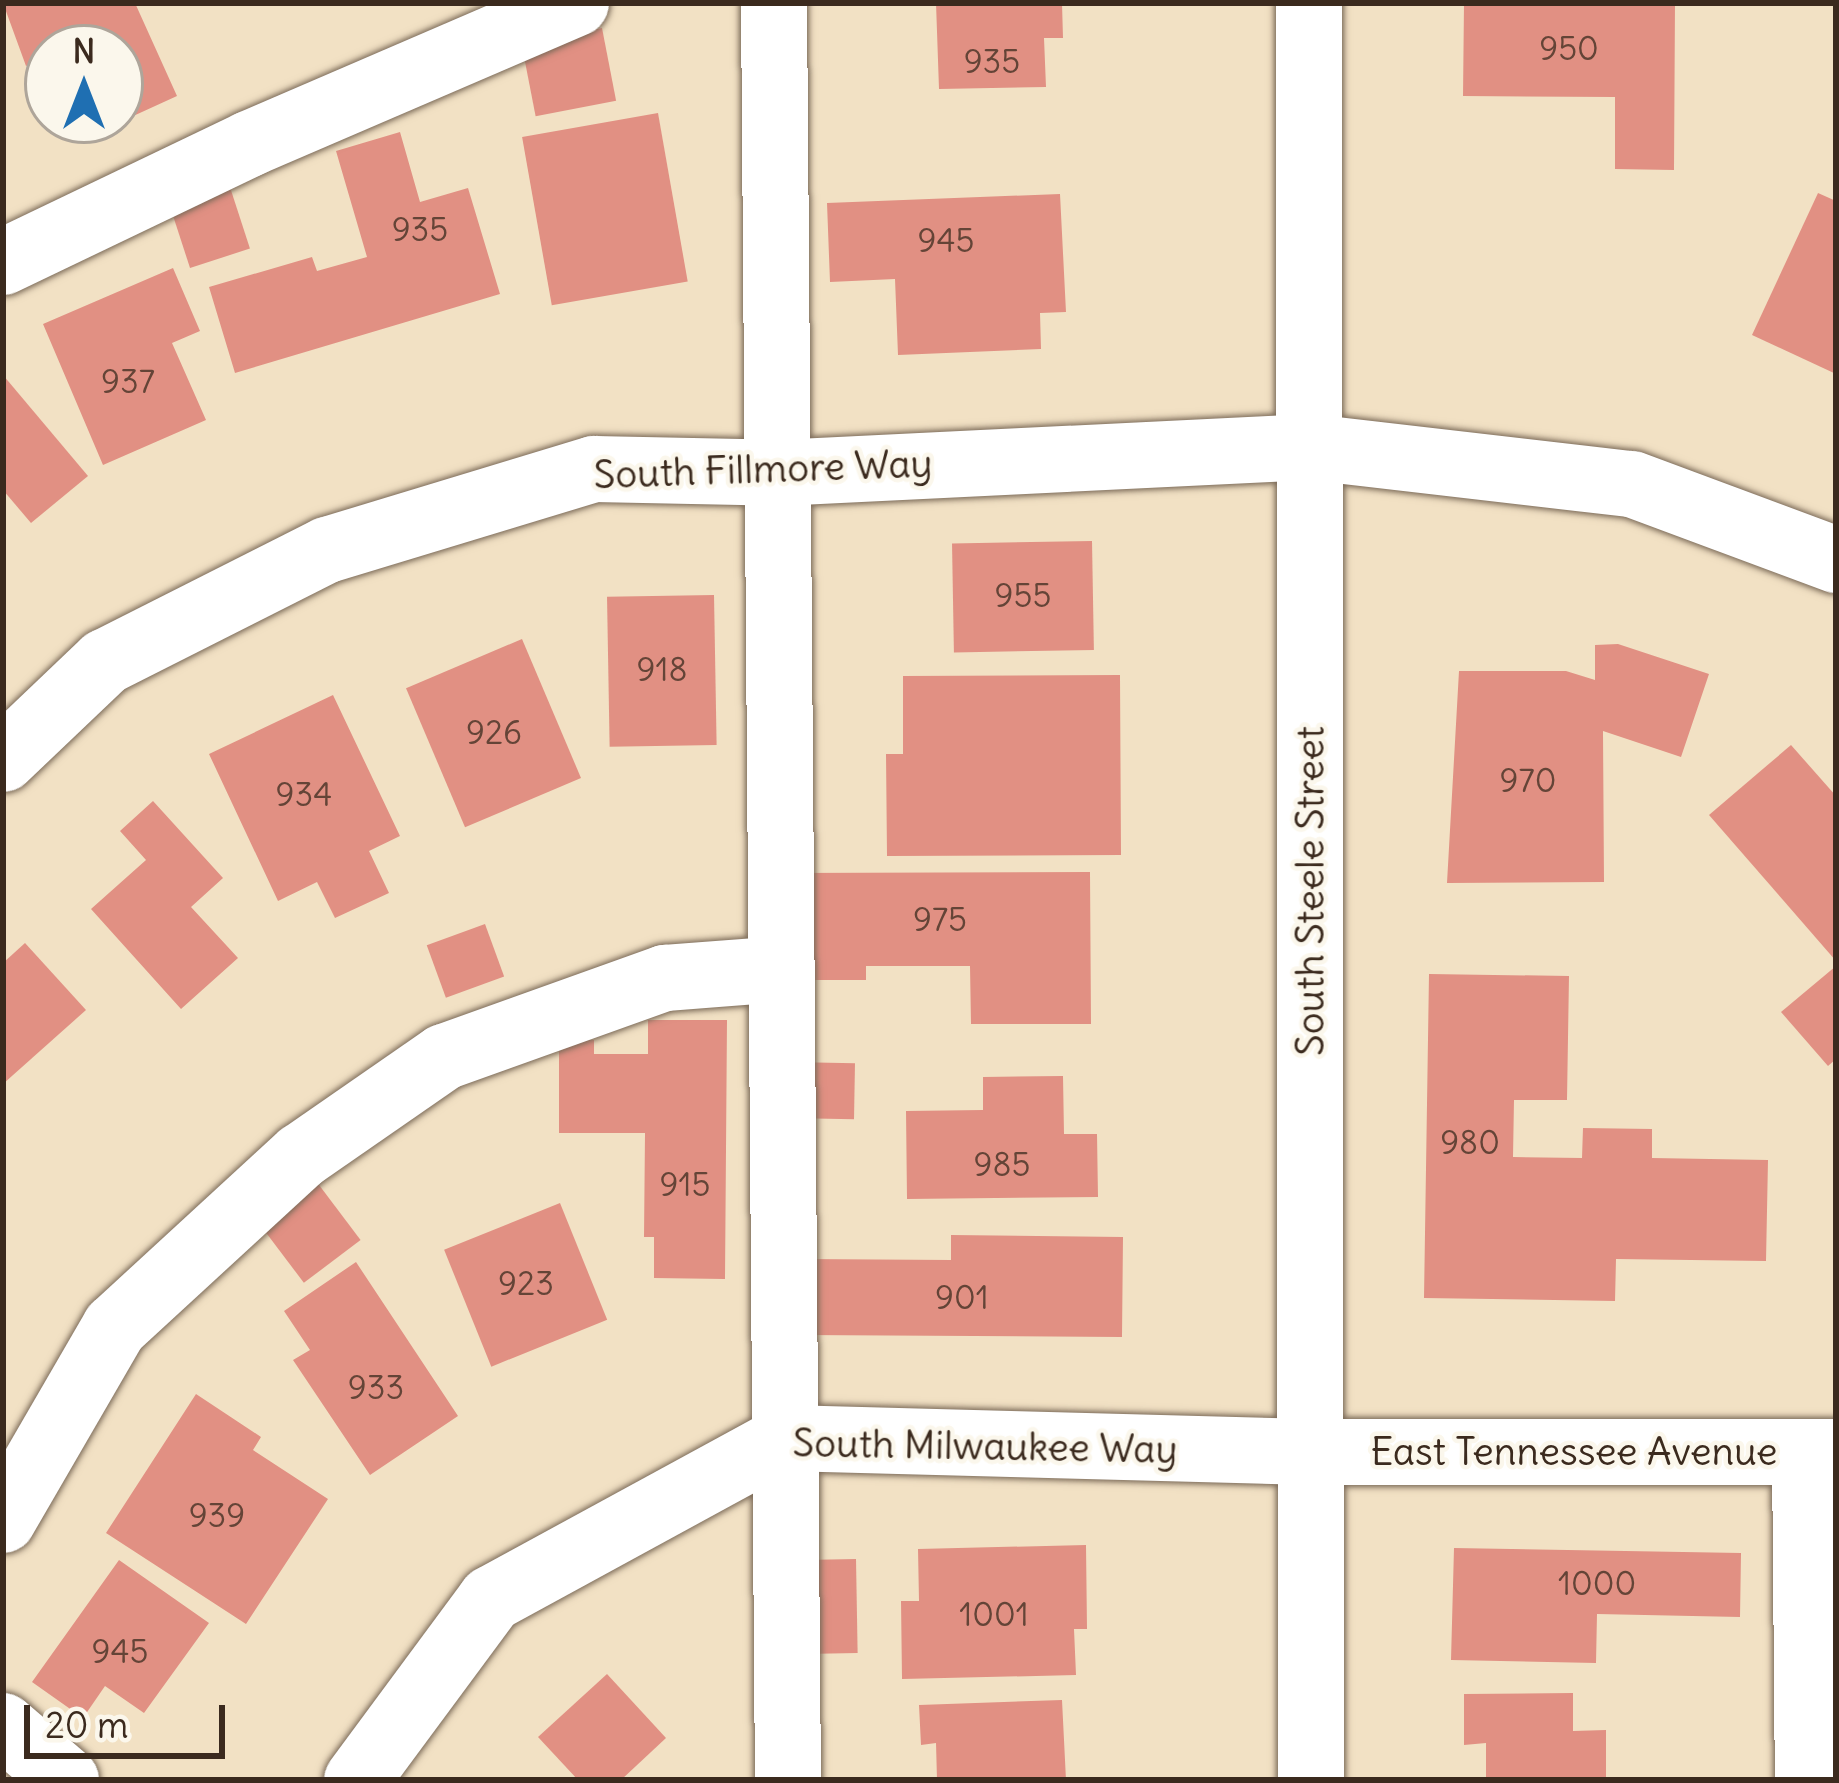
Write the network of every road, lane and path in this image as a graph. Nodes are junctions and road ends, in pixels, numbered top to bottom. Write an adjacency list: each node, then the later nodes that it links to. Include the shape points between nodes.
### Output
1 (577, 3): 4 (street, via 292,124)
2 (774, 3): 6 (street)
3 (1310, 3): 5 (street, South Steele Street)
4 (3, 262)
5 (1310, 447): 6 (street, South Fillmore Way); 7 (street, South Fillmore Way, via 1633,484); 11 (street, South Steele Street)
6 (778, 473): 8 (street, South Fillmore Way, via 594,470 327,550 105,662); 9 (street)
7 (1836, 560)
8 (3, 759)
9 (782, 969): 10 (street); 13 (street, via 665,978 444,1057 301,1156 115,1328)
10 (786, 1438): 11 (street, South Milwaukee Way); 16 (street, South Milwaukee Way, via 491,1599); 17 (street)
11 (1311, 1451): 12 (street, East Tennessee Avenue); 18 (street, South Steele Street)
12 (1821, 1451): 19 (street)
13 (3, 1520)
14 (3, 1726): 15 (street)
15 (66, 1780)
16 (357, 1780)
17 (788, 1780)
18 (1311, 1780)
19 (1808, 1780)

